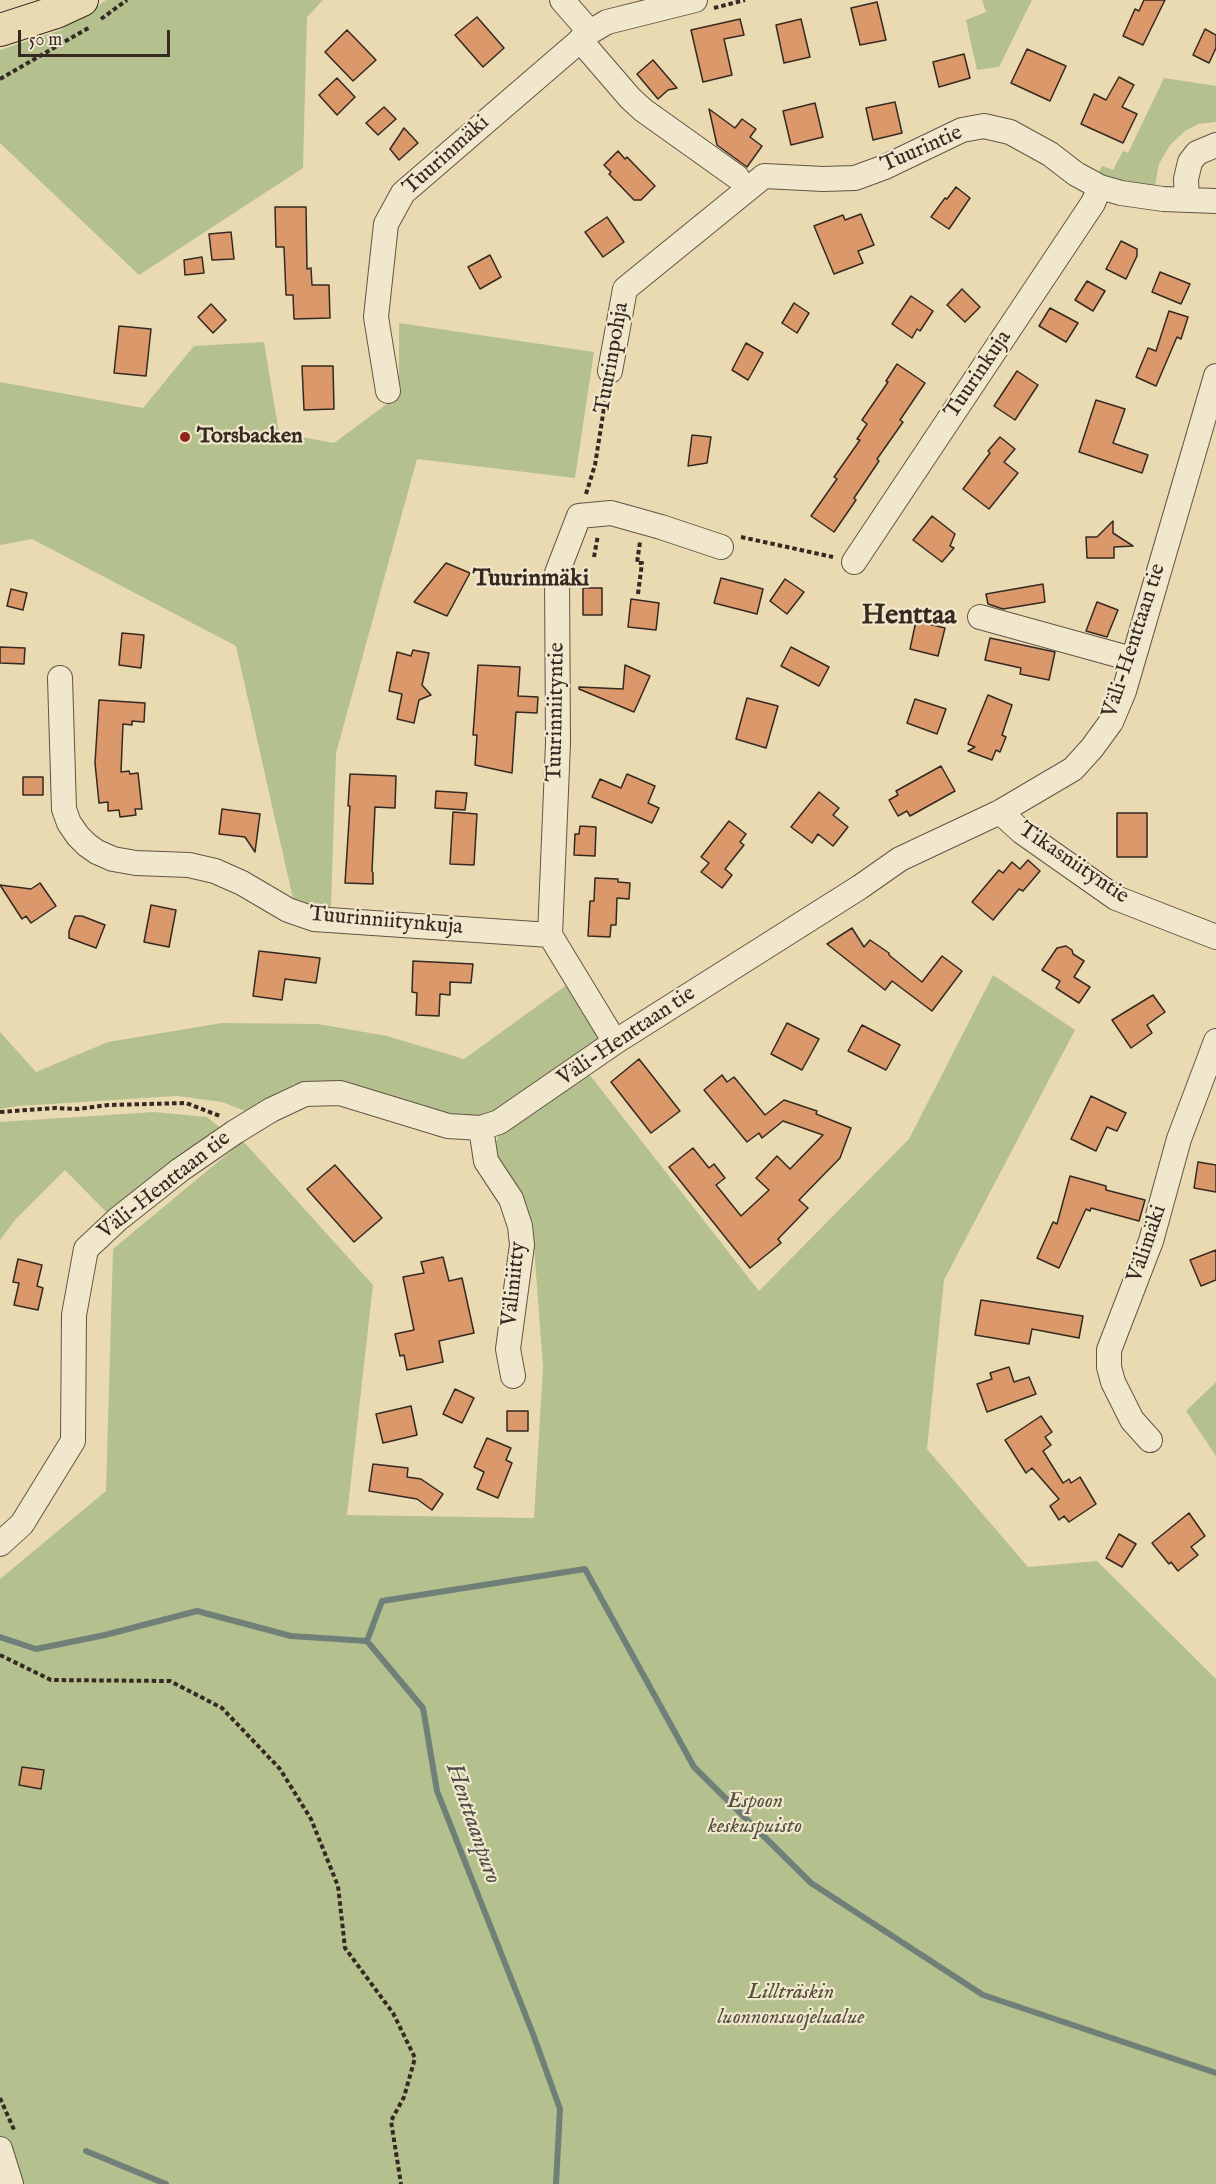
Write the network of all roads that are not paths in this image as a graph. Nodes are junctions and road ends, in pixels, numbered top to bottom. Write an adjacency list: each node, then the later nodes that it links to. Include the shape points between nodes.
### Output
1 (562, 0): 5 (street)
2 (695, 0): 5 (street, Tuurinmäki, via 607,22)
3 (90, 16): 4 (main road, via 56,12)
4 (0, 30)
5 (585, 36): 7 (street, via 643,110); 13 (street, Tuurinmäki, via 403,193 386,224 376,316)
6 (1216, 145): 9 (street, via 1197,153 1190,162)
7 (744, 181): 8 (street, Tuurintie, via 764,176 855,178 962,130 984,126 1010,132); 11 (street, Tuurinpohja, via 625,289)
8 (1100, 186): 9 (street, Tuurintie, via 1121,193); 15 (street, Tuurinkuja, via 1093,203)
9 (1187, 200): 10 (street, Tuurintie)
10 (1216, 201)
11 (610, 371)
12 (1216, 376): 17 (street, Väli-Henttaan tie)
13 (388, 391)
14 (721, 547): 20 (street, Tuurinniityntie, via 611,513 579,516 557,573 558,743)
15 (854, 562)
16 (980, 617): 17 (street)
17 (1131, 659): 19 (street, Väli-Henttaan tie, via 1124,691 1111,722 1092,748 1072,769)
18 (60, 678): 20 (street, Tuurinniitynkuja, via 64,809 78,836 98,852 130,862 189,865 215,871 288,910 315,919)
19 (1000, 812): 21 (street, Tikasniityntie, via 1116,898); 23 (street, Väli-Henttaan tie, via 900,859)
20 (550, 935): 23 (street)
21 (1216, 937)
22 (1216, 1041): 26 (street, Välimäki, via 1179,1139 1151,1241 1110,1350 1113,1382 1132,1420)
23 (615, 1042): 24 (street, Väli-Henttaan tie, via 514,1113)
24 (481, 1128): 25 (street, Väliniitty, via 486,1161 511,1199 520,1226 522,1245 508,1350); 27 (street, Väli-Henttaan tie, via 448,1125 340,1093 305,1094 236,1132 118,1219 86,1249 75,1315 73,1441 22,1524)
25 (513, 1376)
26 (1150, 1440)
27 (0, 1544)
28 (0, 2149): 29 (street)
29 (11, 2184)

